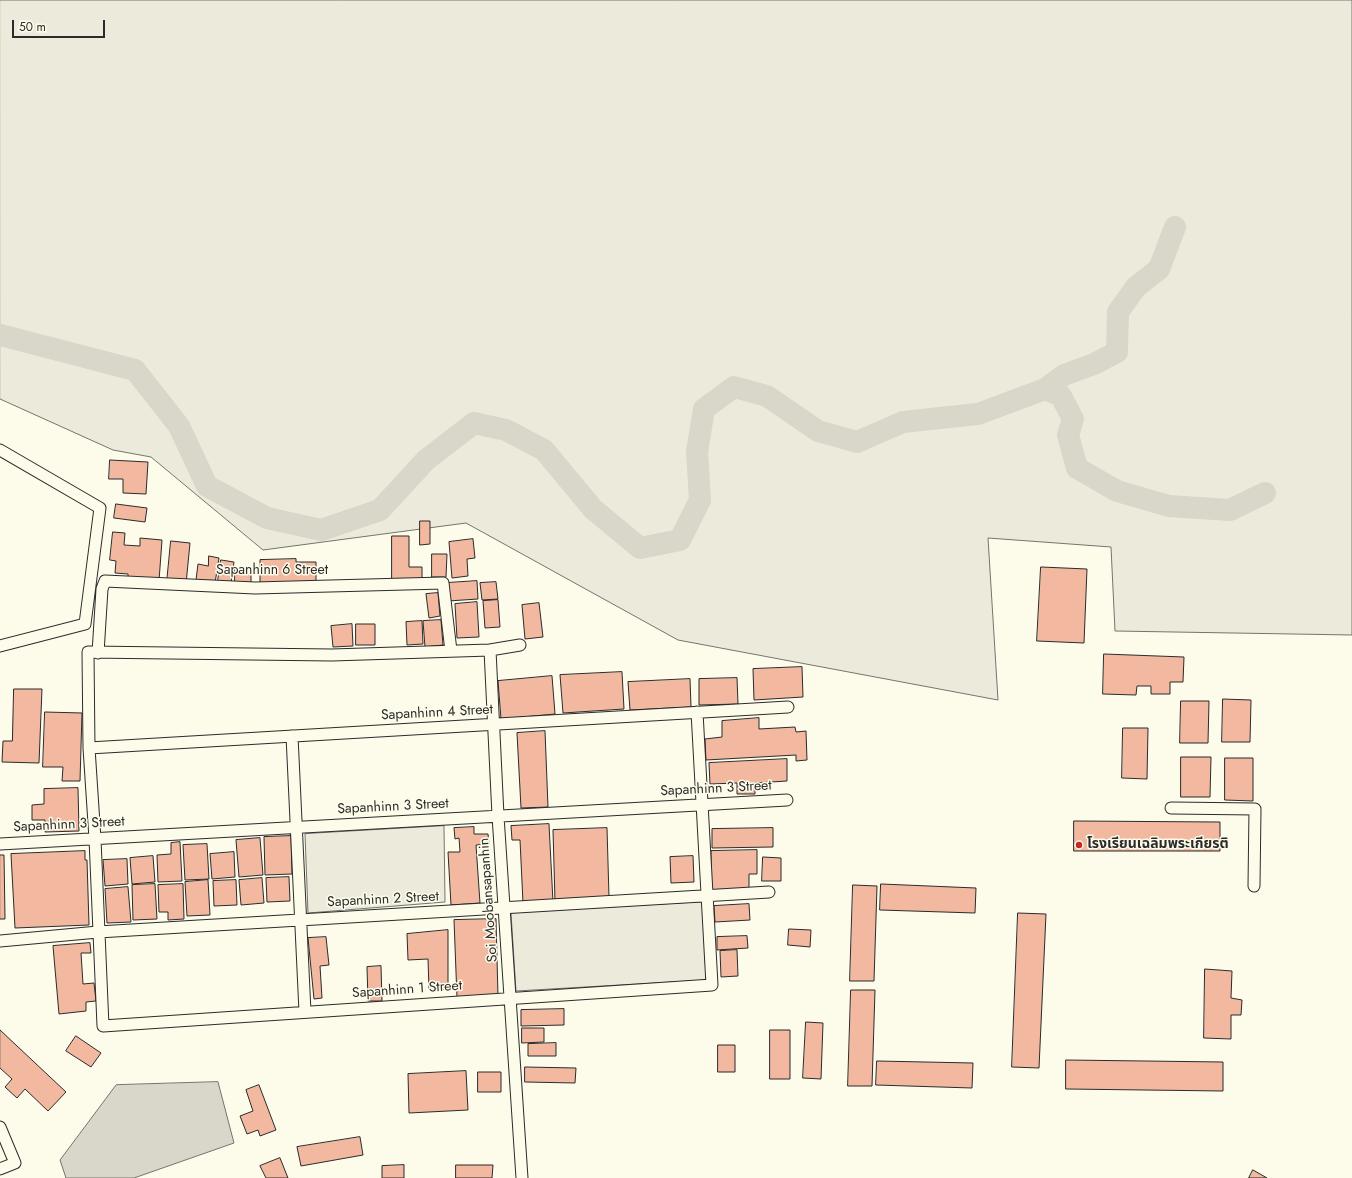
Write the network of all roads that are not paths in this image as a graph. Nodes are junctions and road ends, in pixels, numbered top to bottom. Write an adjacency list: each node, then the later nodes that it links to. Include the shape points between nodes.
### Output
1 (0, 450): 3 (street, via 100,508 85,624)
2 (520, 645): 5 (street)
3 (0, 646)
4 (451, 650): 5 (street); 6 (street, via 332,655); 6 (street, Sapanhinn 6 Street, via 443,582 255,588 105,581 102,589)
5 (490, 650): 9 (street, Soi Moobansapanhin)
6 (98, 653): 11 (street, via 88,652)
7 (788, 707): 8 (street, Sapanhinn 4 Street)
8 (697, 712): 9 (street, Sapanhinn 4 Street); 13 (street)
9 (493, 725): 10 (street, Sapanhinn 4 Street); 15 (street, Soi Moobansapanhin)
10 (292, 736): 11 (street, Sapanhinn 4 Street); 16 (street)
11 (89, 748): 17 (street)
12 (787, 800): 13 (street, Sapanhinn 3 Street)
13 (702, 804): 15 (street, Sapanhinn 3 Street); 21 (street)
14 (1171, 808): 19 (street, via 1255,809)
15 (498, 816): 16 (street, Sapanhinn 3 Street); 22 (street, Soi Moobansapanhin)
16 (295, 828): 17 (street, Sapanhinn 3 Street); 23 (street)
17 (95, 839): 18 (street, Sapanhinn 3 Street); 24 (street)
18 (0, 844)
19 (1254, 886)
20 (769, 892): 21 (street, Sapanhinn 2 Street)
21 (707, 896): 22 (street, Sapanhinn 2 Street); 26 (street, Sapanhinn 1 Street, via 712,985)
22 (504, 908): 23 (street, Sapanhinn 2 Street); 26 (street, Soi Moobansapanhin)
23 (301, 920): 24 (street, Sapanhinn 2 Street); 27 (street)
24 (98, 932): 25 (street, Sapanhinn 2 Street); 27 (street, Sapanhinn 1 Street, via 103,1026)
25 (0, 941)
26 (510, 998): 27 (street, Sapanhinn 1 Street); 30 (street, Soi Moobansapanhin)
27 (305, 1012)
28 (0, 1126): 29 (street, via 16,1163)
29 (0, 1168)
30 (522, 1178)

